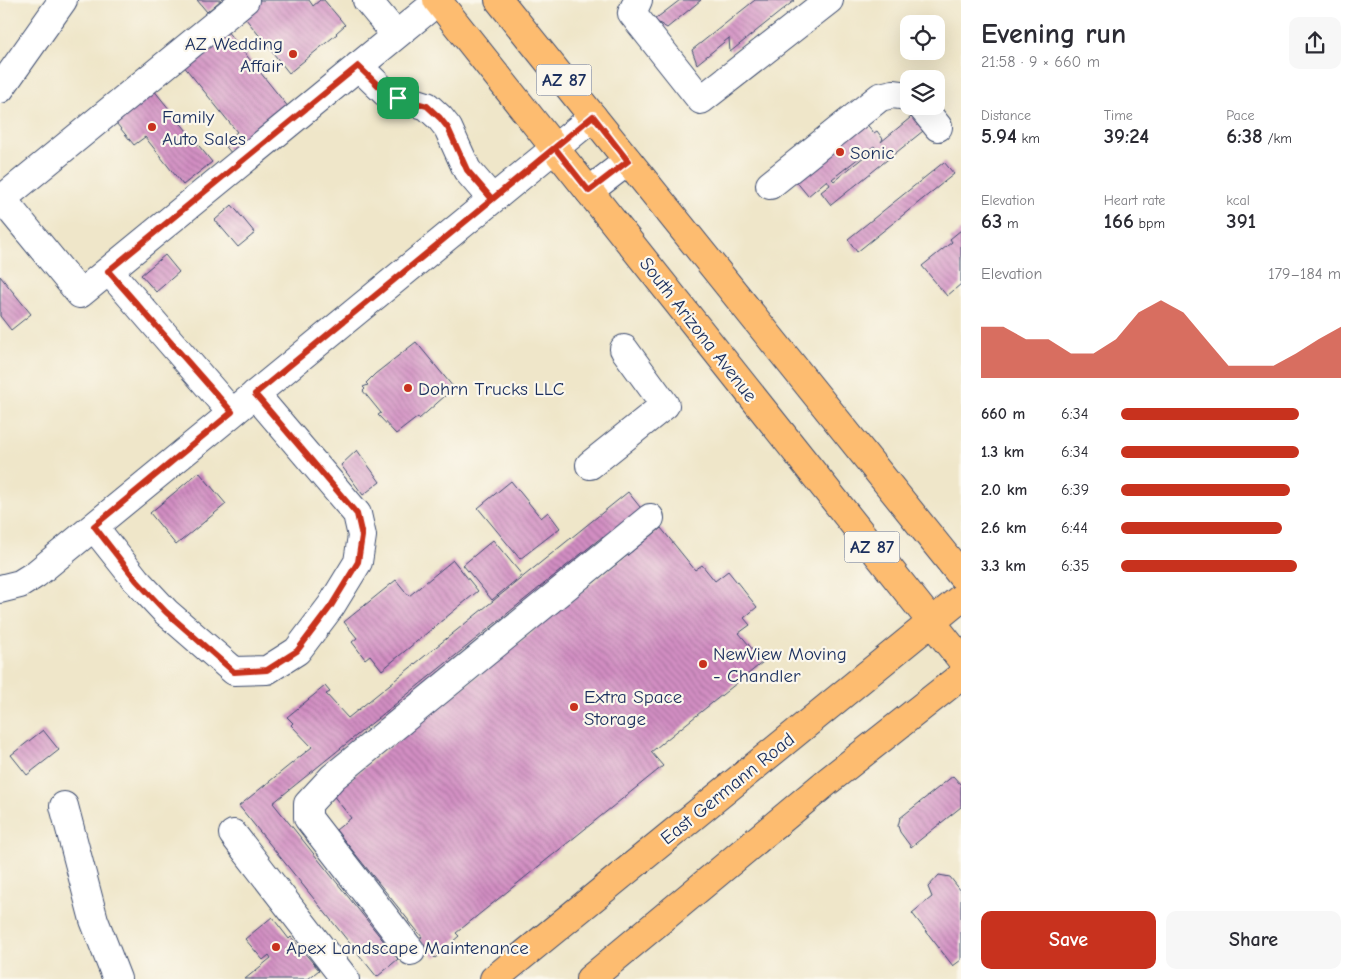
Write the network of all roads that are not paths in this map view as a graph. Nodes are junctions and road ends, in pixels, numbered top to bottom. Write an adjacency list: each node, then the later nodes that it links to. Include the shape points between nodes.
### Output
1 (63, 0): 10 (lane)
2 (245, 0): 20 (lane)
3 (367, 0): 8 (lane)
4 (500, 0): 13 (main road, AZ 87)
5 (638, 0): 6 (lane, via 632,13 701,100)
6 (829, 0)
7 (438, 1): 8 (lane); 15 (main road, South Arizona Avenue / AZ 87)
8 (396, 36): 9 (lane)
9 (358, 66): 19 (lane, via 386,93 427,106 440,118 467,170); 21 (lane)
10 (0, 89)
11 (900, 95): 17 (lane, via 880,97)
12 (928, 115): 14 (lane)
13 (593, 116): 15 (lane); 16 (main road, AZ 87)
14 (938, 127)
15 (555, 148): 18 (main road, South Arizona Avenue / AZ 87); 19 (lane)
16 (628, 161): 18 (lane); 28 (main road, AZ 87)
17 (770, 185)
18 (589, 191): 31 (main road, South Arizona Avenue / AZ 87)
19 (492, 199): 23 (lane)
20 (1, 200): 21 (lane, via 80,294)
21 (108, 271): 24 (lane)
22 (624, 349): 25 (lane, via 665,405)
23 (255, 394): 24 (lane); 27 (lane, via 357,514 362,536 358,562 331,606 297,651 267,670 234,672 166,612)
24 (232, 412): 27 (lane)
25 (590, 465)
26 (650, 518): 36 (lane, via 333,777 308,804 308,818)
27 (94, 526): 29 (lane, via 36,574 20,584)
28 (961, 575)
29 (0, 589)
30 (961, 598): 31 (main road, East Germann Road)
31 (931, 621): 32 (main road, South Arizona Avenue / AZ 87); 39 (main road, East Germann Road)
32 (961, 659)
33 (961, 676): 40 (main road, via 828,781)
34 (64, 806): 37 (lane, via 94,920)
35 (233, 834): 38 (lane)
36 (411, 951)
37 (118, 979)
38 (346, 979)
39 (494, 979)
40 (590, 979)

